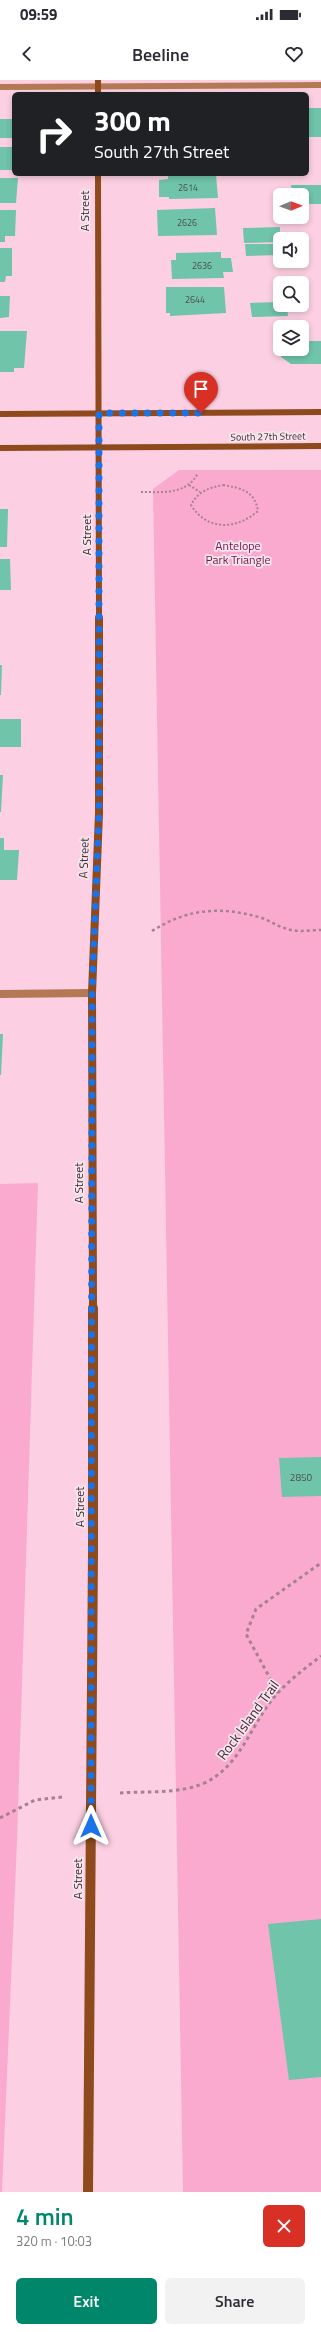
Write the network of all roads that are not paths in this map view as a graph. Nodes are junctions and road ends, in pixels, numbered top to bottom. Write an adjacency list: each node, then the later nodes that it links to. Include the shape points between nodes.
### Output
1 (98, 83): 2 (street); 3 (street)
2 (321, 85)
3 (0, 87)
4 (98, 176): 6 (main road, A Street)
5 (321, 412): 6 (main road, South 27th Street)
6 (99, 413): 7 (main road, South 27th Street); 10 (main road, A Street)
7 (0, 414)
8 (321, 446): 10 (main road, South 27th Street)
9 (0, 448): 10 (main road, South 27th Street)
10 (100, 448): 11 (main road, A Street, via 99,813)
11 (92, 993): 12 (street); 13 (main road, A Street)
12 (0, 994)
13 (88, 2192)

